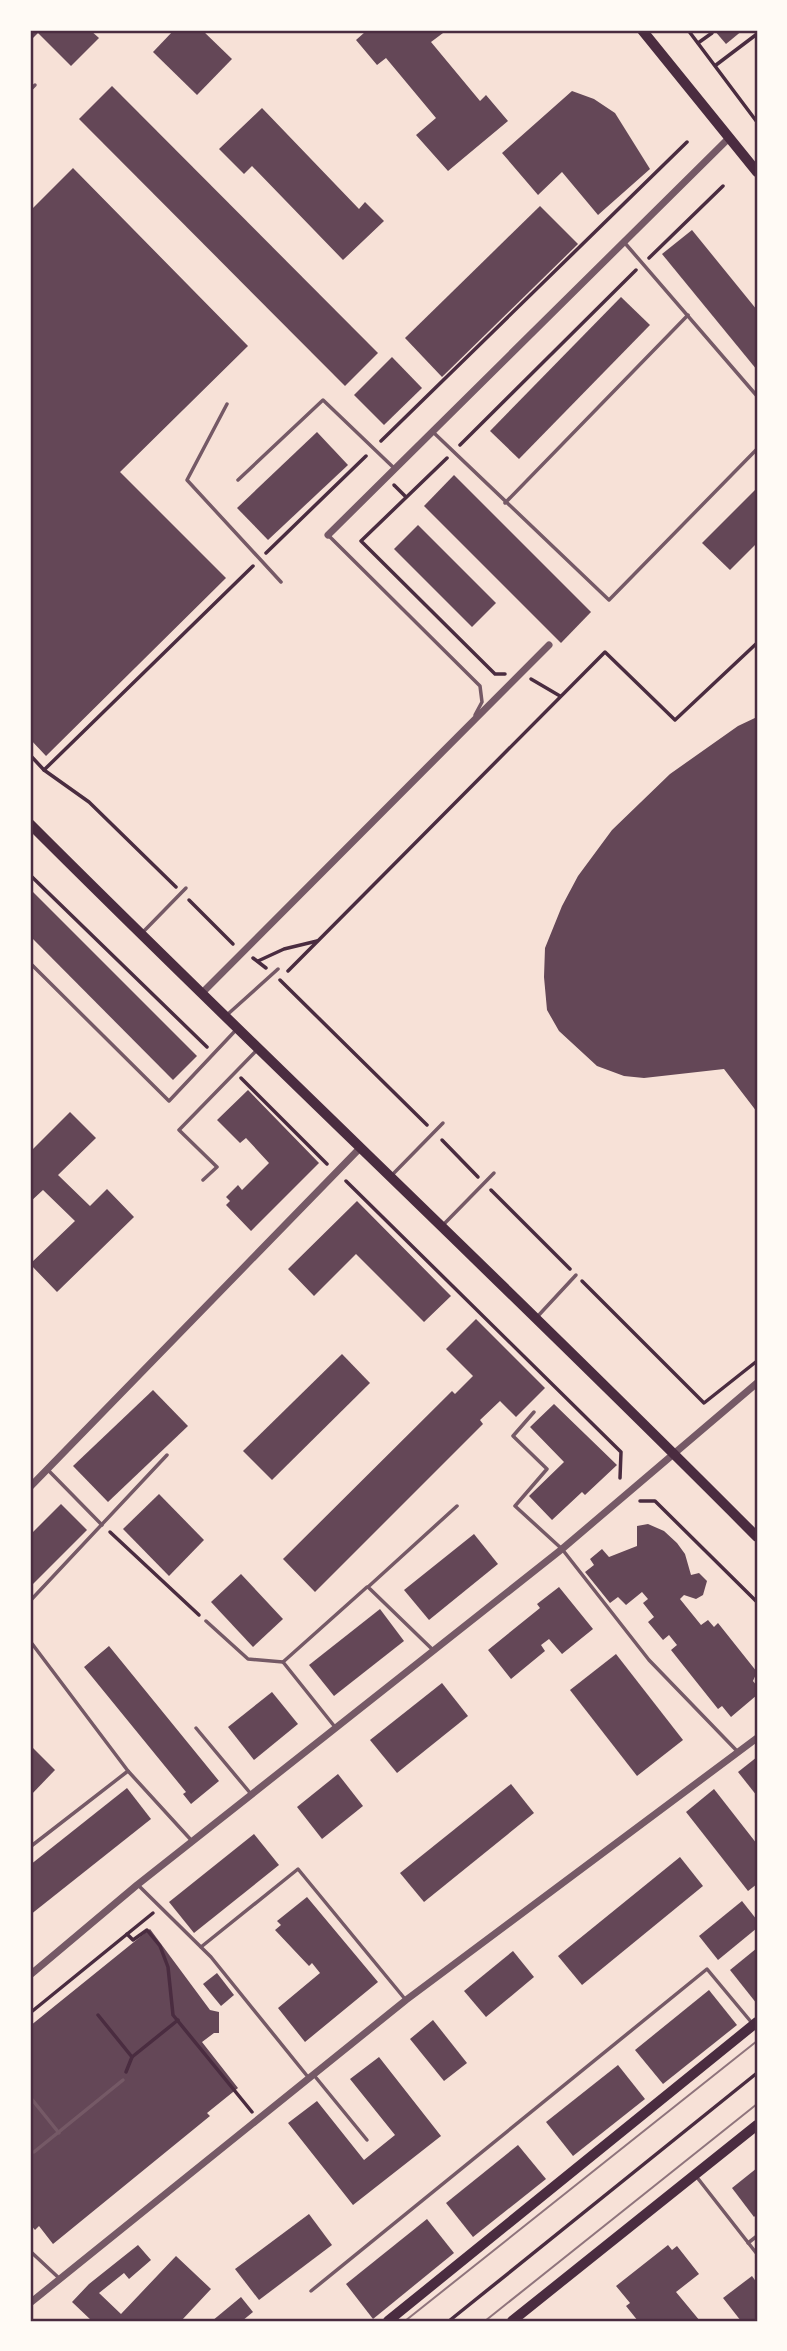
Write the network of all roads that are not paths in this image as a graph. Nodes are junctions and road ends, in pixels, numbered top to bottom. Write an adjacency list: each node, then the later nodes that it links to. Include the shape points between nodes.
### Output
1 (642, 30): 4 (main road)
2 (35, 85): 3 (lane)
3 (30, 90)
4 (730, 137): 5 (main road); 6 (street)
5 (757, 172)
6 (624, 242): 7 (lane); 10 (street)
7 (688, 315): 8 (lane); 14 (lane)
8 (757, 396)
9 (227, 404): 16 (lane, via 187,480)
10 (432, 431): 12 (street); 14 (lane)
11 (757, 449): 14 (lane, via 609,600)
12 (394, 468): 13 (lane, via 323,400); 15 (street)
13 (238, 480)
14 (505, 503)
15 (328, 535): 18 (lane, via 480,686 482,702)
16 (281, 582)
17 (549, 645): 18 (street)
18 (471, 723): 24 (street)
19 (30, 824): 21 (main road)
20 (186, 888): 21 (lane)
21 (141, 934): 24 (main road)
22 (30, 963): 26 (lane, via 169,1101)
23 (278, 969): 25 (lane)
24 (202, 993): 25 (main road)
25 (225, 1017): 26 (main road)
26 (237, 1029): 27 (main road)
27 (258, 1049): 29 (main road); 32 (lane, via 179,1129 217,1167)
28 (443, 1123): 31 (lane)
29 (360, 1148): 31 (main road); 40 (street)
30 (494, 1173): 33 (lane)
31 (390, 1178): 33 (main road)
32 (203, 1180)
33 (443, 1226): 35 (main road)
34 (576, 1275): 35 (lane)
35 (537, 1317): 38 (main road)
36 (757, 1383): 38 (street)
37 (534, 1412): 45 (lane, via 513,1436 547,1469 515,1506)
38 (674, 1453): 44 (main road); 45 (street)
39 (167, 1455): 43 (lane)
40 (47, 1469): 41 (street); 43 (lane)
41 (30, 1487)
42 (457, 1506): 46 (lane)
43 (103, 1526): 47 (lane)
44 (757, 1537)
45 (562, 1549): 50 (street); 55 (lane, via 649,1660)
46 (368, 1587): 50 (lane); 51 (lane)
47 (30, 1601)
48 (206, 1621): 51 (lane, via 248,1659)
49 (30, 1641): 56 (lane)
50 (433, 1650): 53 (street)
51 (283, 1662): 53 (lane)
52 (196, 1728): 57 (lane)
53 (336, 1728): 57 (street)
54 (757, 1738): 55 (street)
55 (738, 1752): 63 (street)
56 (128, 1771): 58 (lane); 59 (lane)
57 (252, 1796): 58 (street)
58 (193, 1843): 60 (street)
59 (30, 1847)
60 (137, 1885): 61 (lane); 62 (street)
61 (201, 1947): 63 (lane, via 298,1869); 65 (lane)
62 (30, 1975)
63 (406, 2000): 65 (street)
64 (755, 2023): 78 (lane, via 707,1969); 80 (main road)
65 (310, 2076): 70 (lane); 77 (street)
66 (123, 2080): 69 (lane)
67 (30, 2097): 69 (lane)
68 (757, 2125): 72 (main road)
69 (59, 2133): 71 (lane)
70 (368, 2140)
71 (34, 2152)
72 (695, 2175): 74 (lane); 81 (main road)
73 (757, 2236): 74 (lane)
74 (748, 2243): 76 (lane)
75 (30, 2251): 77 (lane)
76 (757, 2254)
77 (60, 2279): 79 (street)
78 (311, 2291)
79 (30, 2303)
80 (388, 2321)
81 (512, 2321)

